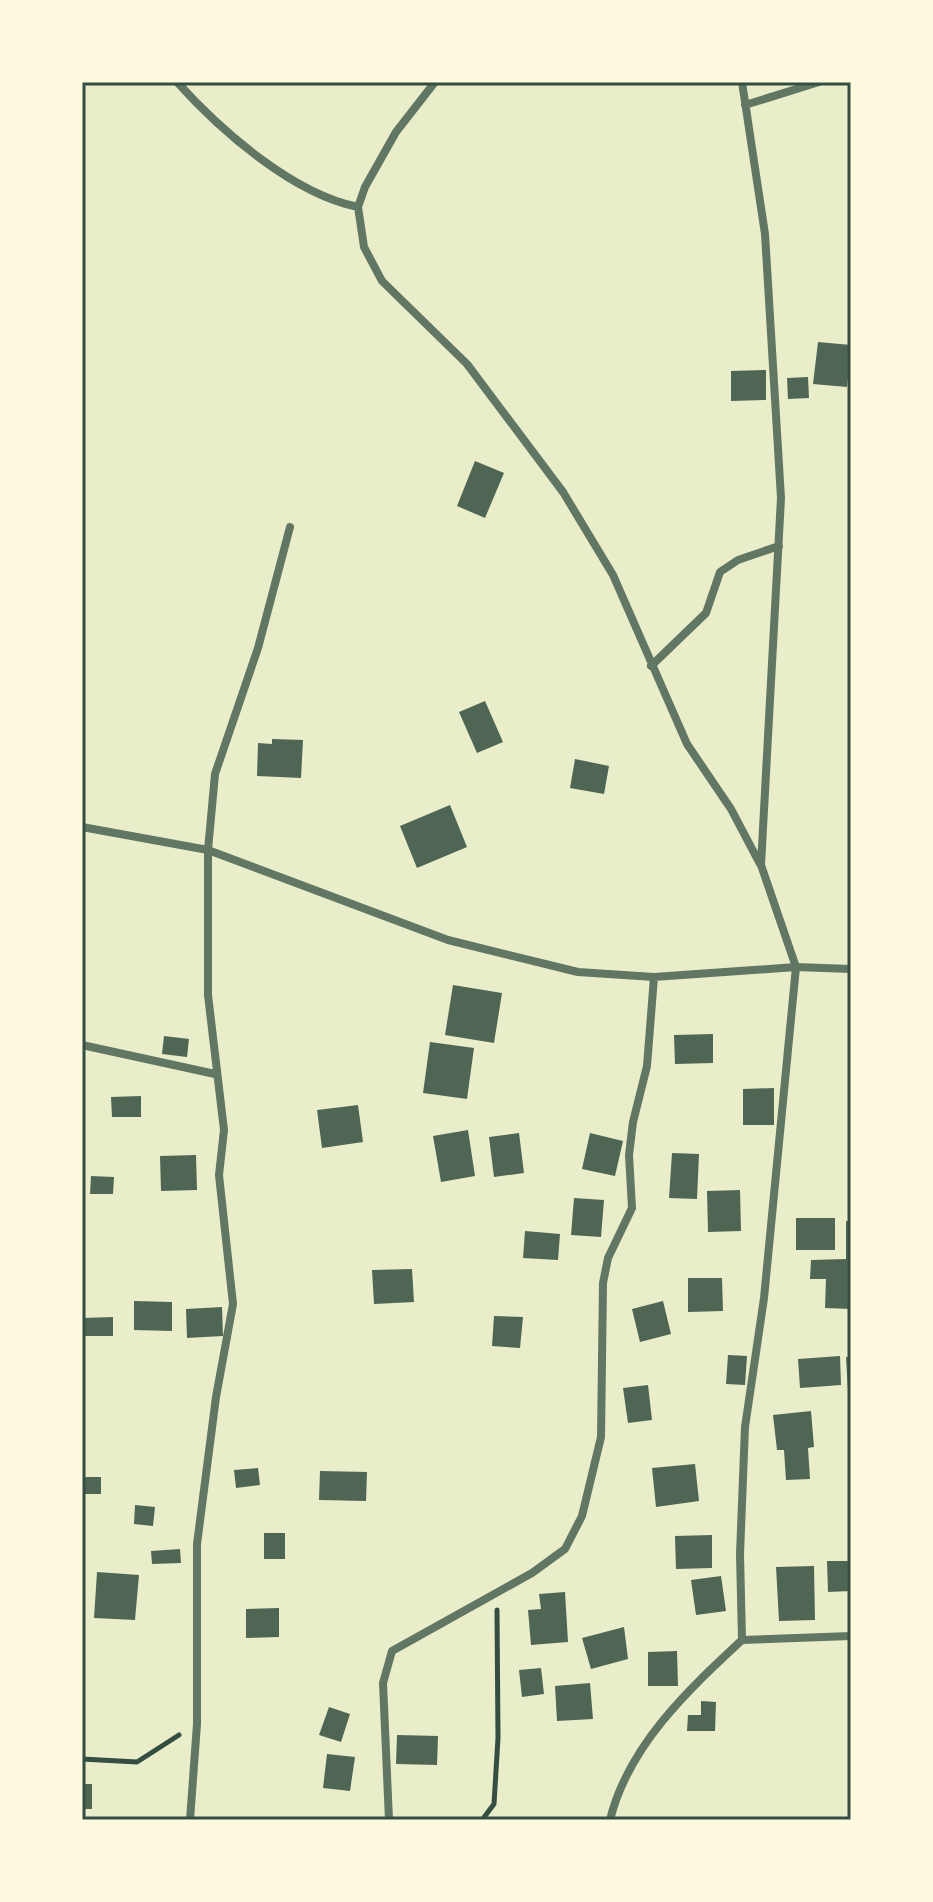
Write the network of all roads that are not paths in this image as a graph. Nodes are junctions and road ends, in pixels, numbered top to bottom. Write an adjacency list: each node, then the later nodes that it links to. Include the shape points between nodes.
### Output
1 (177, 82): 6 (street, via 225,130 308,190)
2 (435, 82): 6 (street, via 396,132)
3 (742, 82): 5 (street)
4 (819, 82): 5 (street)
5 (745, 105): 8 (street, via 772,314)
6 (358, 207): 9 (street, via 364,247 382,281 467,364 563,492 613,575)
7 (290, 527): 11 (street, via 258,648 215,774)
8 (779, 546): 9 (street, via 720,572 706,613); 12 (street)
9 (651, 666): 12 (street, via 687,744)
10 (82, 827): 11 (street)
11 (208, 850): 15 (street, via 448,940 578,972); 17 (street, via 208,995)
12 (761, 865): 13 (street)
13 (796, 967): 14 (street); 15 (street); 19 (street, via 764,1298 745,1427)
14 (851, 969)
15 (654, 977): 21 (street, via 647,1066 629,1155 632,1208 608,1258 603,1283 601,1437 582,1516 565,1549 392,1651 383,1683)
16 (82, 1045): 17 (street)
17 (215, 1074): 20 (street, via 224,1130 219,1175 233,1304 197,1544 197,1724)
18 (851, 1636): 19 (street)
19 (742, 1640): 22 (street, via 642,1749 623,1778)
20 (190, 1820)
21 (389, 1820)
22 (610, 1820)

